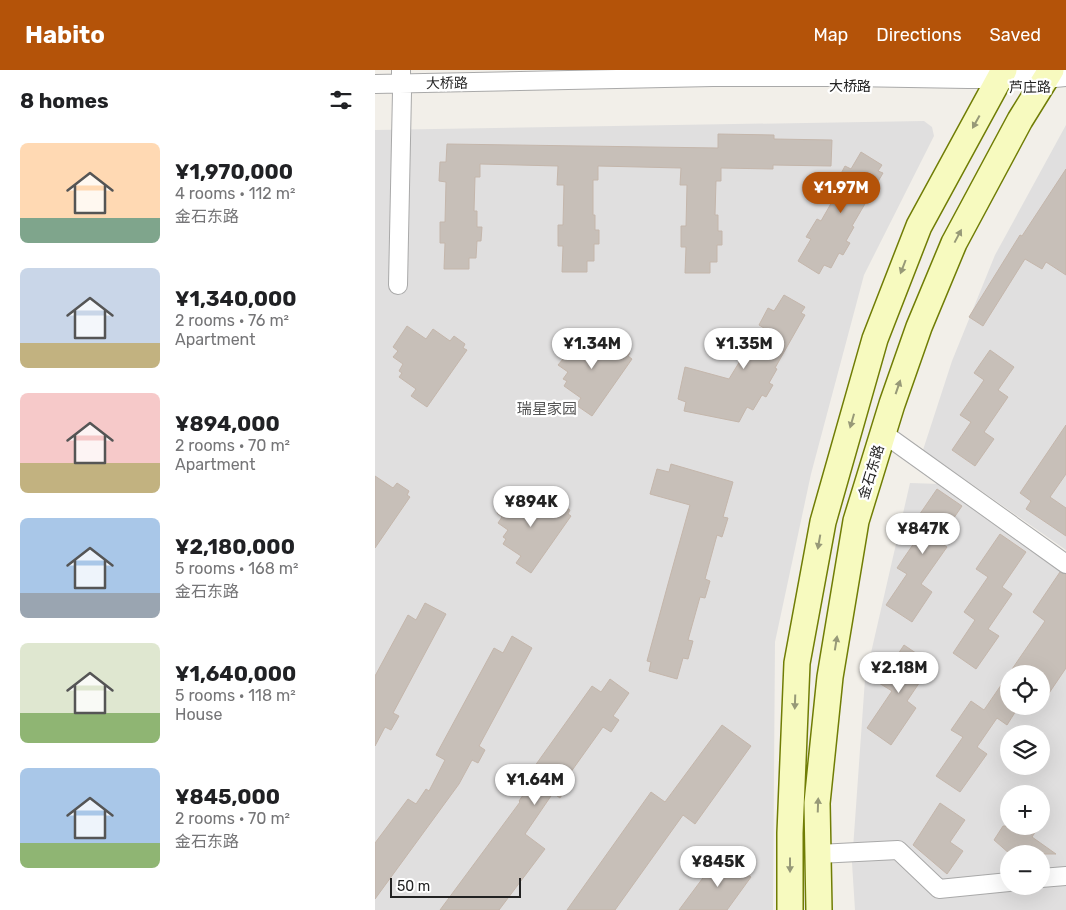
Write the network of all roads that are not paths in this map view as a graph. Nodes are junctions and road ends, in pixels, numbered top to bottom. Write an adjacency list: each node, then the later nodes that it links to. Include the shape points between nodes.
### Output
1 (999, 79): 2 (street, 芦庄路); 3 (street, 大桥路, via 713,77); 13 (main road, one-way to 13, via 919,226 875,339 823,522 797,663)
2 (1054, 80): 7 (main road, 金石东路, one-way to 2, via 919,327 954,243 1020,120)
3 (401, 82): 4 (street, 大桥路); 5 (street, 大桥路); 6 (street)
4 (375, 84)
5 (375, 92)
6 (398, 285)
7 (883, 433): 8 (street); 9 (main road, 金石东路, one-way to 7, via 817,803 830,677 856,522)
8 (1066, 564)
9 (818, 854): 12 (street, via 898,850 939,889); 14 (main road, 金石东路)
10 (1066, 876): 11 (street)
11 (1050, 877)
12 (1000, 883)
13 (790, 910)
14 (819, 910)

